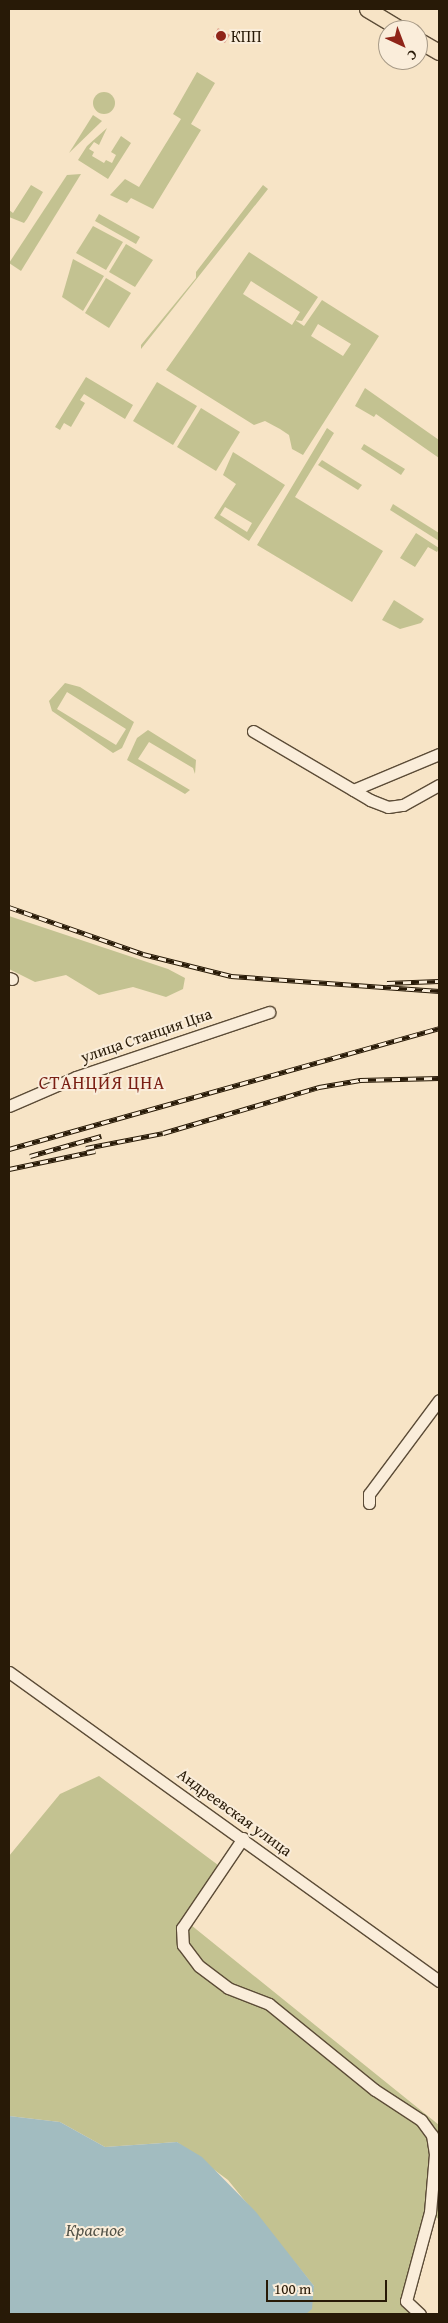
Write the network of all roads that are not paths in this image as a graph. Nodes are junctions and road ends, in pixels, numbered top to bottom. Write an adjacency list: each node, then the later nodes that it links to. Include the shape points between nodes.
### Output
1 (367, 9): 2 (main road)
2 (385, 20)
3 (428, 46): 4 (main road)
4 (439, 52)
5 (253, 731): 8 (street)
6 (439, 754): 8 (street)
7 (439, 785): 8 (street, via 403,805 388,807)
8 (353, 790)
9 (269, 1012): 10 (street, улица Станция Цна, via 76,1077)
10 (9, 1106)
11 (439, 1400): 12 (street, via 369,1494)
12 (369, 1503)
13 (9, 1672): 14 (street, Андреевская улица)
14 (243, 1838): 15 (street, Андреевская улица); 16 (street, via 182,1928 183,1945 199,1966 228,1988 269,2004 374,2090 421,2120 432,2135 436,2154 430,2212 406,2301)
15 (439, 1981)
16 (420, 2314)

